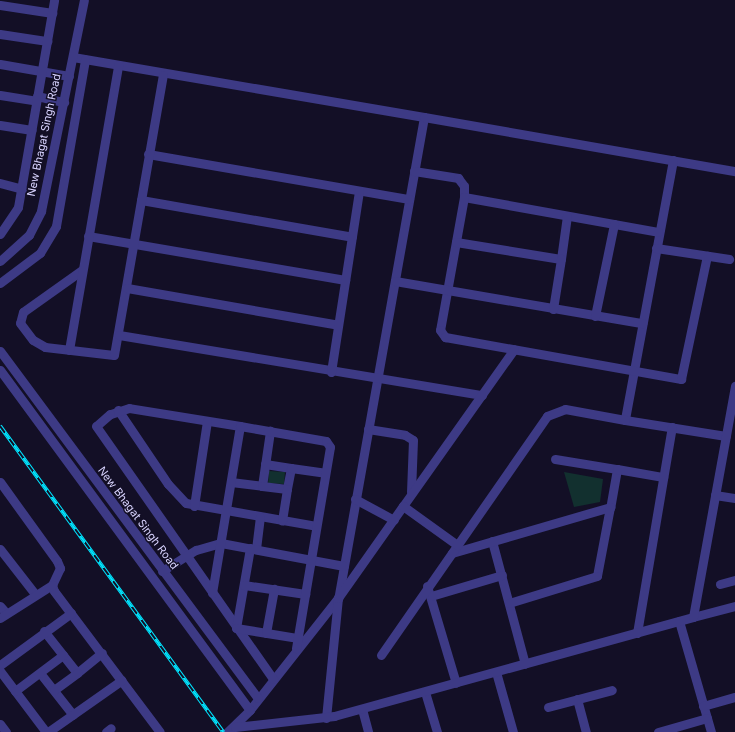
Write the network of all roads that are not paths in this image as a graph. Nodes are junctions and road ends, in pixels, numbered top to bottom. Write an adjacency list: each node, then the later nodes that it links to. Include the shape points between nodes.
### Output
1 (54, 0): 4 (street)
2 (84, 0): 7 (street, New Bhagat Singh Road)
3 (0, 5): 4 (street)
4 (52, 13): 6 (street)
5 (0, 34): 6 (street)
6 (47, 41): 11 (street)
7 (73, 58): 8 (street); 13 (street, New Bhagat Singh Road)
8 (85, 60): 10 (street); 46 (street, via 56,226 40,253)
9 (0, 64): 11 (street)
10 (118, 65): 12 (street); 34 (street)
11 (42, 71): 13 (street); 15 (street)
12 (163, 74): 17 (street); 20 (street)
13 (69, 76): 16 (street, New Bhagat Singh Road)
14 (0, 94): 15 (street)
15 (36, 99): 16 (street); 19 (street)
16 (64, 102): 39 (street, New Bhagat Singh Road, via 36,225)
17 (424, 117): 21 (street); 22 (street)
18 (0, 128): 19 (street)
19 (32, 130): 25 (street)
20 (148, 154): 26 (street); 29 (street)
21 (673, 160): 23 (street); 32 (street)
22 (414, 171): 27 (street, via 458,178 464,186); 28 (street)
23 (735, 171)
24 (0, 183): 25 (street)
25 (22, 189): 33 (street, via 11,222)
26 (359, 191): 28 (street); 35 (street)
27 (464, 197): 30 (street); 36 (street)
28 (409, 199): 45 (street)
29 (141, 200): 35 (street); 37 (street)
30 (567, 216): 31 (street); 41 (street)
31 (614, 224): 32 (street); 50 (street)
32 (658, 232): 38 (street)
33 (0, 234)
34 (88, 236): 37 (street); 43 (street)
35 (352, 237): 44 (street)
36 (456, 242): 41 (street); 48 (street)
37 (134, 244): 44 (street); 47 (street)
38 (656, 248): 40 (street); 51 (street)
39 (2, 256)
40 (707, 256): 42 (street); 58 (street, via 684,376 677,379)
41 (561, 259): 49 (street)
42 (729, 259)
43 (82, 270): 55 (street); 55 (street, via 23,312 18,319 38,345)
44 (345, 280): 52 (street)
45 (395, 281): 48 (street); 60 (street)
46 (0, 283)
47 (127, 288): 52 (street); 53 (street)
48 (448, 290): 49 (street); 54 (street, via 442,334)
49 (553, 308): 50 (street)
50 (595, 316): 51 (street)
51 (642, 323): 58 (street)
52 (338, 325): 59 (street)
53 (119, 335): 55 (street, via 116,352 110,357); 59 (street)
54 (514, 349): 58 (street); 62 (street)
55 (69, 350)
56 (0, 351): 102 (street, New Bhagat Singh Road)
57 (0, 370): 150 (street, New Bhagat Singh Road)
58 (634, 370): 64 (street)
59 (330, 372): 60 (street)
60 (377, 380): 62 (street); 68 (street)
61 (735, 386): 70 (street)
62 (482, 395): 81 (street, via 445,451)
63 (118, 410): 65 (street); 85 (street, via 178,497); 99 (street, via 98,422 96,431)
64 (625, 420): 67 (street); 95 (street, via 566,410 552,412)
65 (207, 421): 66 (street); 85 (street)
66 (240, 426): 69 (street); 78 (street)
67 (672, 427): 70 (street); 76 (street)
68 (368, 429): 81 (street, via 404,435 413,440); 84 (street)
69 (270, 431): 72 (street); 75 (street, via 326,441 330,447)
70 (726, 436): 82 (street)
71 (555, 459): 74 (street)
72 (265, 464): 73 (street); 79 (street)
73 (291, 468): 75 (street); 80 (street)
74 (616, 469): 76 (street); 87 (street)
75 (325, 473): 92 (street)
76 (663, 477): 125 (street)
77 (0, 482): 106 (street, via 57,561 59,574)
78 (231, 482): 79 (street); 88 (street)
79 (262, 486): 80 (street)
80 (287, 490): 91 (street)
81 (410, 494): 86 (street)
82 (715, 495): 83 (street); 120 (street)
83 (735, 498)
84 (356, 499): 90 (street); 101 (street)
85 (194, 506): 88 (street)
86 (404, 506): 90 (street); 95 (street)
87 (610, 507): 93 (street); 115 (street, via 597,576)
88 (226, 511): 89 (street); 94 (street)
89 (260, 517): 91 (street); 96 (street)
90 (394, 520): 114 (street)
91 (282, 521): 92 (street)
92 (316, 526): 100 (street)
93 (492, 540): 98 (street); 103 (street)
94 (221, 543): 96 (street); 99 (street); 110 (street)
95 (457, 545): 98 (street)
96 (253, 549): 100 (street); 107 (street)
97 (0, 550): 111 (street)
98 (452, 553): 108 (street)
99 (186, 556): 102 (street); 110 (street)
100 (312, 560): 101 (street); 112 (street)
101 (344, 566): 114 (street)
102 (162, 571): 145 (street, New Bhagat Singh Road)
103 (502, 575): 113 (street); 115 (street)
104 (735, 580): 105 (street)
105 (720, 584)
106 (52, 585): 111 (street); 118 (street)
107 (244, 585): 109 (street); 122 (street)
108 (427, 586): 113 (street); 130 (street)
109 (274, 589): 112 (street); 124 (street)
110 (212, 593): 122 (street)
111 (35, 594): 119 (street)
112 (305, 594): 126 (street)
113 (431, 596): 139 (street)
114 (338, 598): 127 (street); 152 (street)
115 (509, 603): 131 (street)
116 (0, 606): 119 (street)
117 (735, 606): 120 (street)
118 (71, 613): 123 (street); 128 (street)
119 (3, 616)
120 (693, 617): 121 (street)
121 (679, 621): 125 (street); 147 (street)
122 (236, 628): 124 (street); 137 (street)
123 (44, 631): 129 (street); 132 (street)
124 (266, 633): 126 (street)
125 (637, 633): 131 (street)
126 (298, 638): 127 (street)
127 (296, 649): 137 (street)
128 (102, 653): 136 (street); 138 (street)
129 (63, 655): 135 (street); 136 (street)
130 (381, 655)
131 (525, 664): 134 (street)
132 (0, 665)
133 (0, 670): 142 (street)
134 (496, 672): 139 (street); 164 (street)
135 (40, 673): 140 (street); 142 (street)
136 (77, 673): 140 (street)
137 (272, 679): 145 (street)
138 (122, 680): 151 (street); 160 (street)
139 (456, 683): 143 (street)
140 (54, 690): 151 (street)
141 (612, 690): 146 (street)
142 (15, 691): 159 (street)
143 (425, 692): 149 (street); 163 (street)
144 (735, 697): 147 (street)
145 (258, 698): 150 (street)
146 (577, 699): 148 (street); 165 (street)
147 (703, 706): 153 (street)
148 (548, 707)
149 (362, 709): 152 (street); 162 (street)
150 (250, 710): 156 (street)
151 (73, 715): 159 (street)
152 (326, 718): 155 (street)
153 (707, 718): 157 (street); 166 (street)
154 (0, 724): 158 (street)
155 (291, 724): 156 (street); 161 (street)
156 (231, 730)
157 (663, 731)
158 (6, 732)
159 (47, 732)
160 (160, 732)
161 (297, 732)
162 (368, 732)
163 (437, 732)
164 (513, 732)
165 (586, 732)
166 (711, 732)

